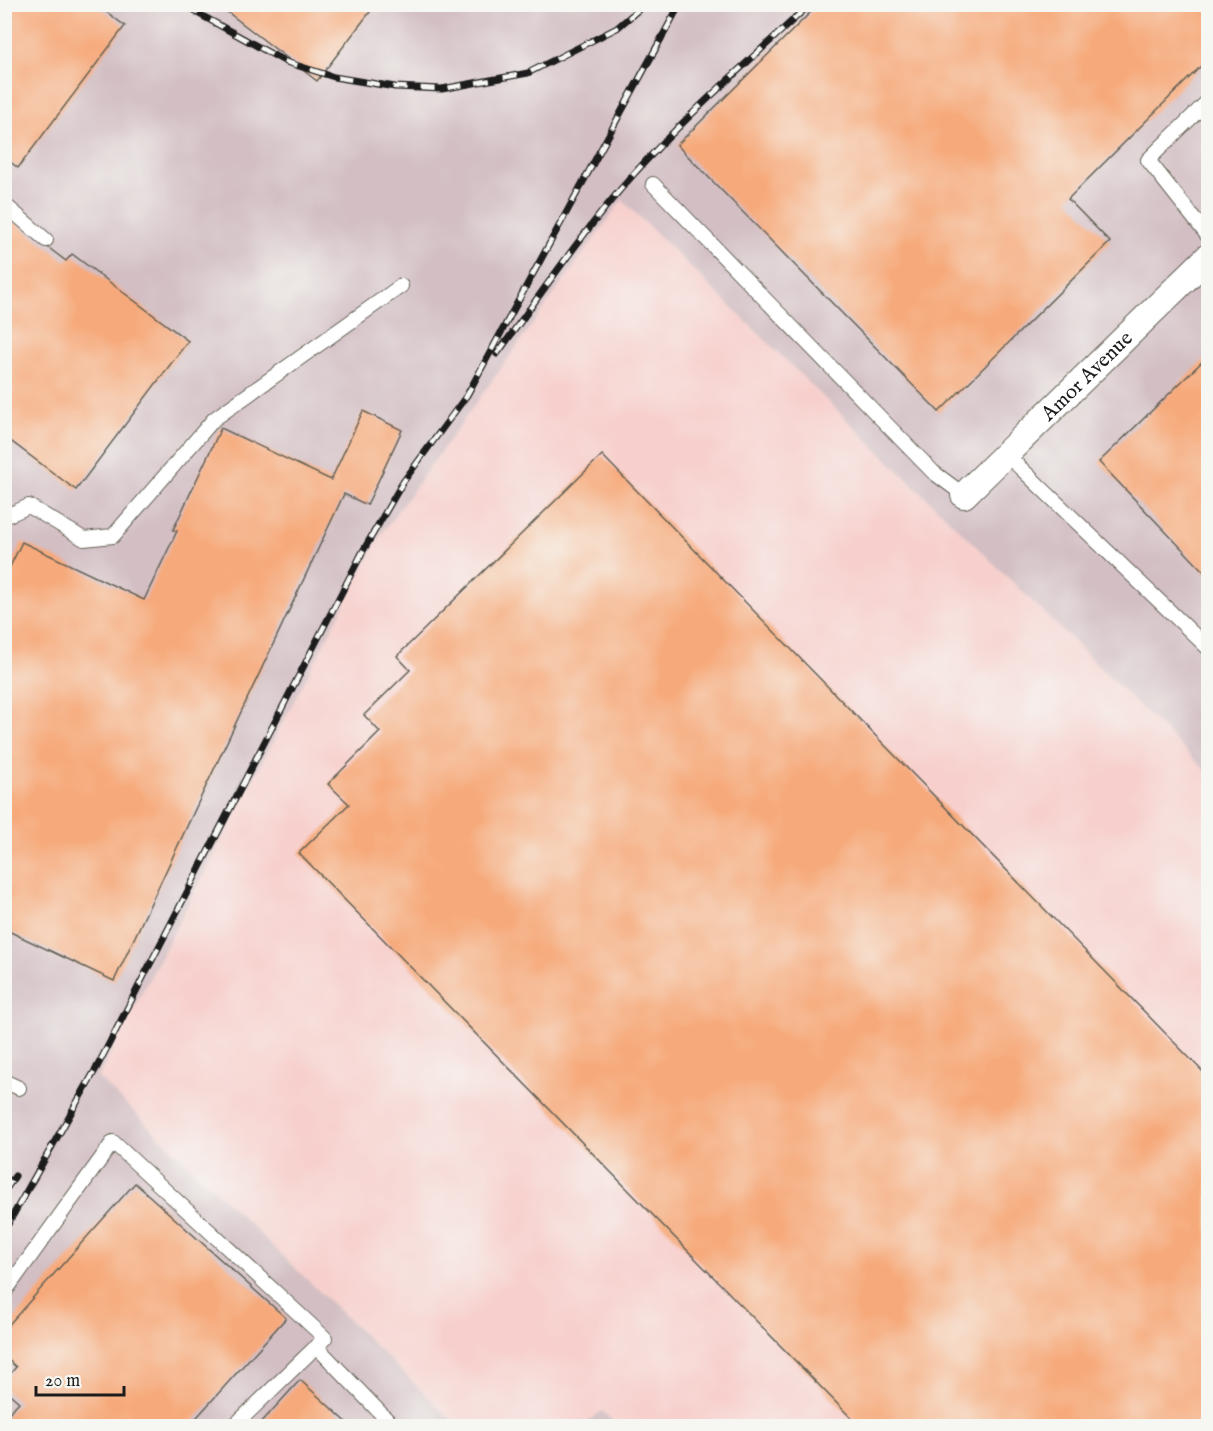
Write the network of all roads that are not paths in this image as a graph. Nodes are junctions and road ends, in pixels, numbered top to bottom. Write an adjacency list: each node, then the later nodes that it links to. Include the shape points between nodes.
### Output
1 (1209, 101): 4 (lane, via 1148,160)
2 (653, 184): 9 (lane, via 933,472)
3 (4, 204): 5 (lane)
4 (1209, 236)
5 (46, 240)
6 (1209, 257): 8 (street, Amor Avenue)
7 (401, 286): 10 (lane, via 214,419 113,536 84,539 29,506)
8 (1006, 454): 9 (street, Amor Avenue); 11 (lane)
9 (964, 495)
10 (4, 517)
11 (1209, 648)
12 (4, 1081): 13 (lane)
13 (19, 1088)
14 (4, 1293): 15 (lane, via 112,1142 324,1338)
15 (316, 1346): 16 (lane); 17 (lane)
16 (234, 1426)
17 (393, 1426)

